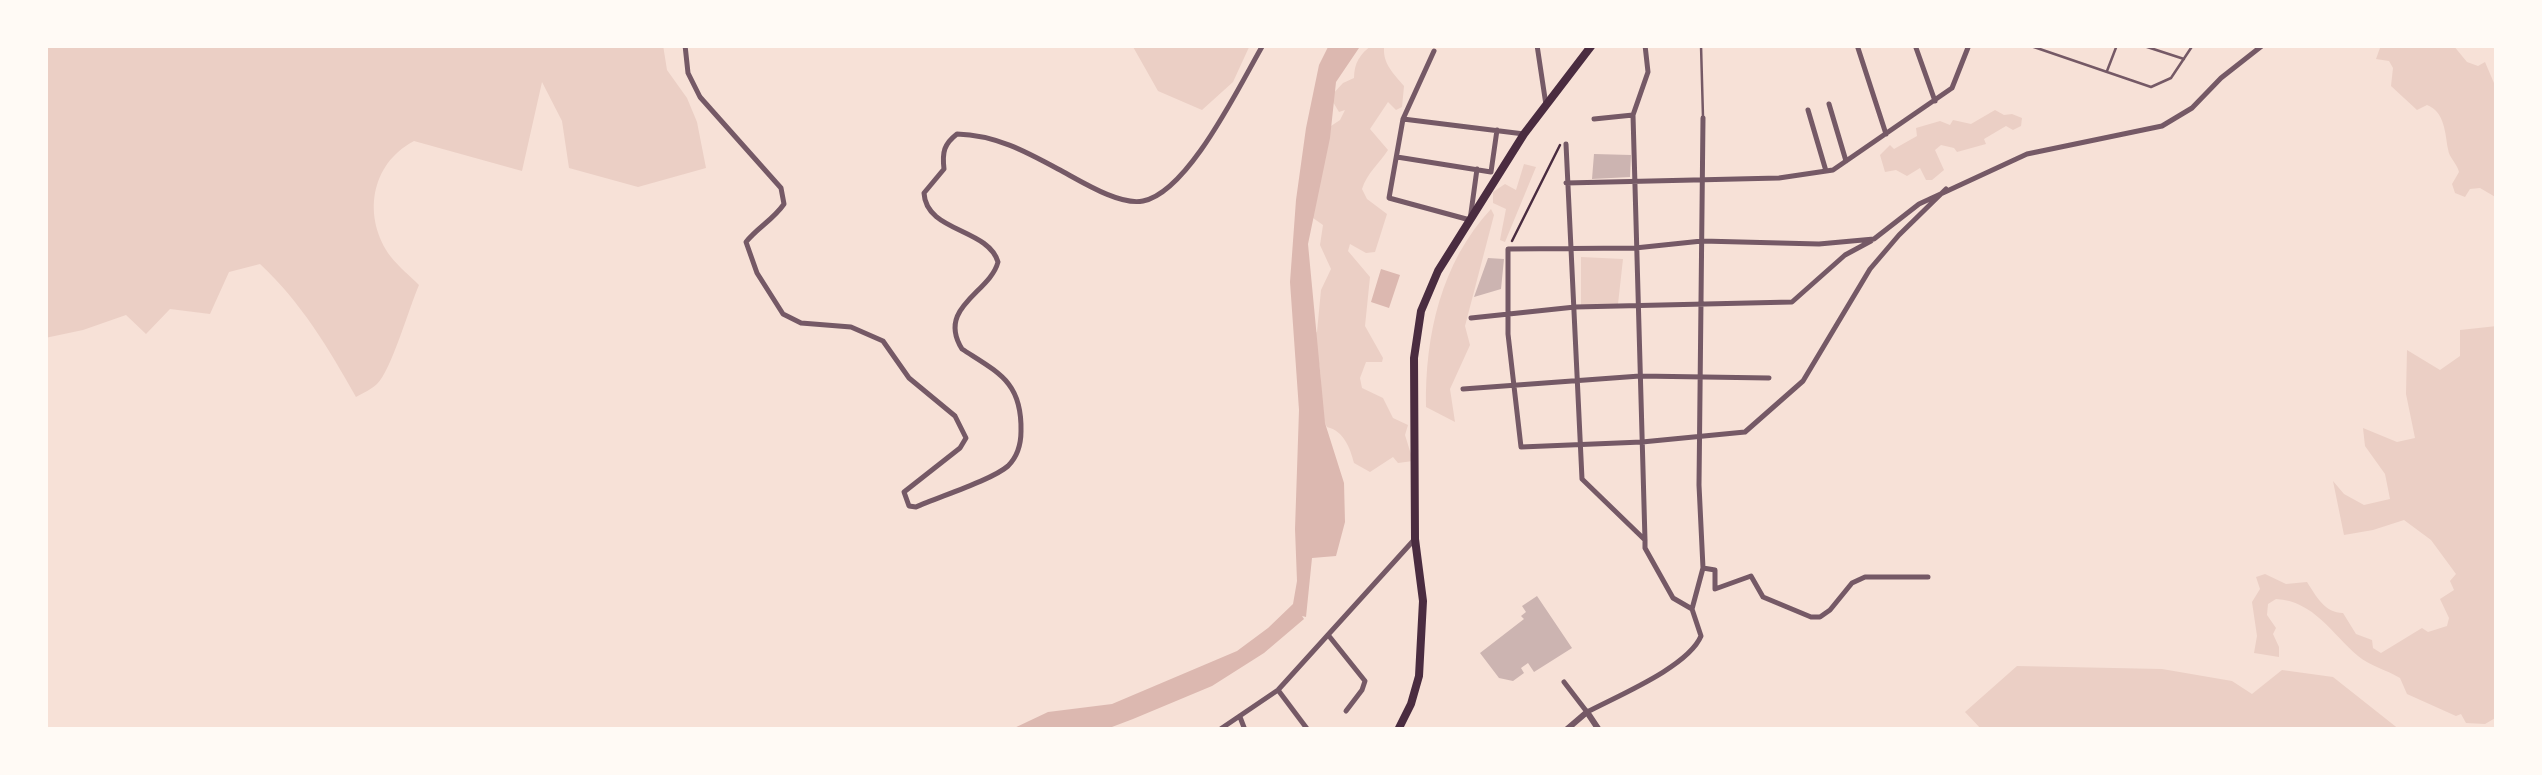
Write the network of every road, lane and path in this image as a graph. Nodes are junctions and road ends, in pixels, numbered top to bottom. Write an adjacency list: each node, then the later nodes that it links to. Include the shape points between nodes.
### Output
1 (685, 45): 2 (street, via 700,97 780,188 784,204 746,242 783,314 801,323 851,327 883,341 909,378 964,427 960,448 904,492 909,506 1007,467 1020,442 1018,398 1010,383 957,342 960,312 998,262 990,246 926,206 924,194 944,168 946,143 958,134 996,138 1109,196 1143,201 1196,160)
2 (1263, 45)
3 (1536, 45): 20 (street)
4 (1592, 45): 20 (highway)
5 (1645, 45): 22 (street, via 1648,72)
6 (1701, 45): 24 (lane)
7 (1856, 45): 28 (street)
8 (1915, 45): 18 (street)
9 (1968, 45): 18 (street, via 1952,88)
10 (2028, 45): 17 (lane)
11 (2117, 45): 17 (lane)
12 (2141, 45): 16 (lane)
13 (2193, 45): 16 (lane)
14 (2263, 45): 37 (street, via 2162,126 2027,154)
15 (1434, 51): 23 (street)
16 (2185, 59): 17 (lane, via 2171,78 2151,87)
17 (2107, 72)
18 (1935, 102): 28 (street)
19 (1829, 104): 31 (street)
20 (1546, 105): 27 (highway)
21 (1808, 110): 33 (street)
22 (1633, 115): 25 (street); 35 (street)
23 (1403, 118): 26 (street); 30 (street)
24 (1703, 118): 34 (street)
25 (1594, 119)
26 (1497, 130): 27 (street); 32 (street, via 1491,172)
27 (1524, 134): 38 (highway)
28 (1886, 134): 31 (street)
29 (1566, 144): 36 (street); 42 (path, via 1554,155)
30 (1396, 156): 32 (street); 38 (street, via 1388,198)
31 (1846, 161): 33 (street)
32 (1477, 169): 38 (street)
33 (1826, 171): 34 (street)
34 (1701, 179): 35 (street); 40 (street)
35 (1635, 181): 36 (street); 41 (street)
36 (1566, 183): 43 (street)
37 (1946, 189): 39 (street); 55 (street, via 1870,270 1803,382 1749,429)
38 (1470, 220): 58 (highway, via 1421,310 1414,358)
39 (1874, 239): 40 (street); 45 (street, via 1844,255 1792,302)
40 (1702, 242): 41 (street); 45 (street)
41 (1635, 248): 43 (street); 44 (street)
42 (1508, 250): 43 (street); 47 (street)
43 (1571, 250): 46 (street)
44 (1637, 304): 45 (street); 46 (street); 49 (street)
45 (1700, 305): 50 (street)
46 (1575, 307): 47 (street); 52 (street)
47 (1507, 315): 48 (street); 53 (street)
48 (1472, 318)
49 (1640, 376): 50 (street); 52 (street); 56 (street)
50 (1700, 376): 51 (street); 55 (street)
51 (1768, 378)
52 (1580, 379): 53 (street); 57 (street)
53 (1514, 386): 54 (street); 57 (street, via 1520,447)
54 (1463, 390)
55 (1701, 436): 56 (street); 60 (street)
56 (1642, 442): 57 (street); 59 (street)
57 (1580, 446): 59 (street, via 1582,478)
58 (1415, 539): 63 (street); 72 (highway, via 1423,602 1419,676)
59 (1644, 540): 62 (street, via 1674,598)
60 (1703, 568): 61 (street, via 1715,570 1715,589 1751,576 1763,597 1811,617 1830,610 1864,577); 62 (street)
61 (1928, 577)
62 (1692, 609): 67 (street, via 1701,636 1696,648)
63 (1329, 636): 65 (street); 66 (street, via 1364,681)
64 (1564, 682): 67 (street)
65 (1278, 690): 68 (street); 71 (street)
66 (1346, 711)
67 (1587, 712): 73 (street); 74 (street)
68 (1240, 717): 69 (street); 70 (street)
69 (1219, 730)
70 (1245, 730)
71 (1308, 730)
72 (1398, 730)
73 (1566, 730)
74 (1599, 730)

